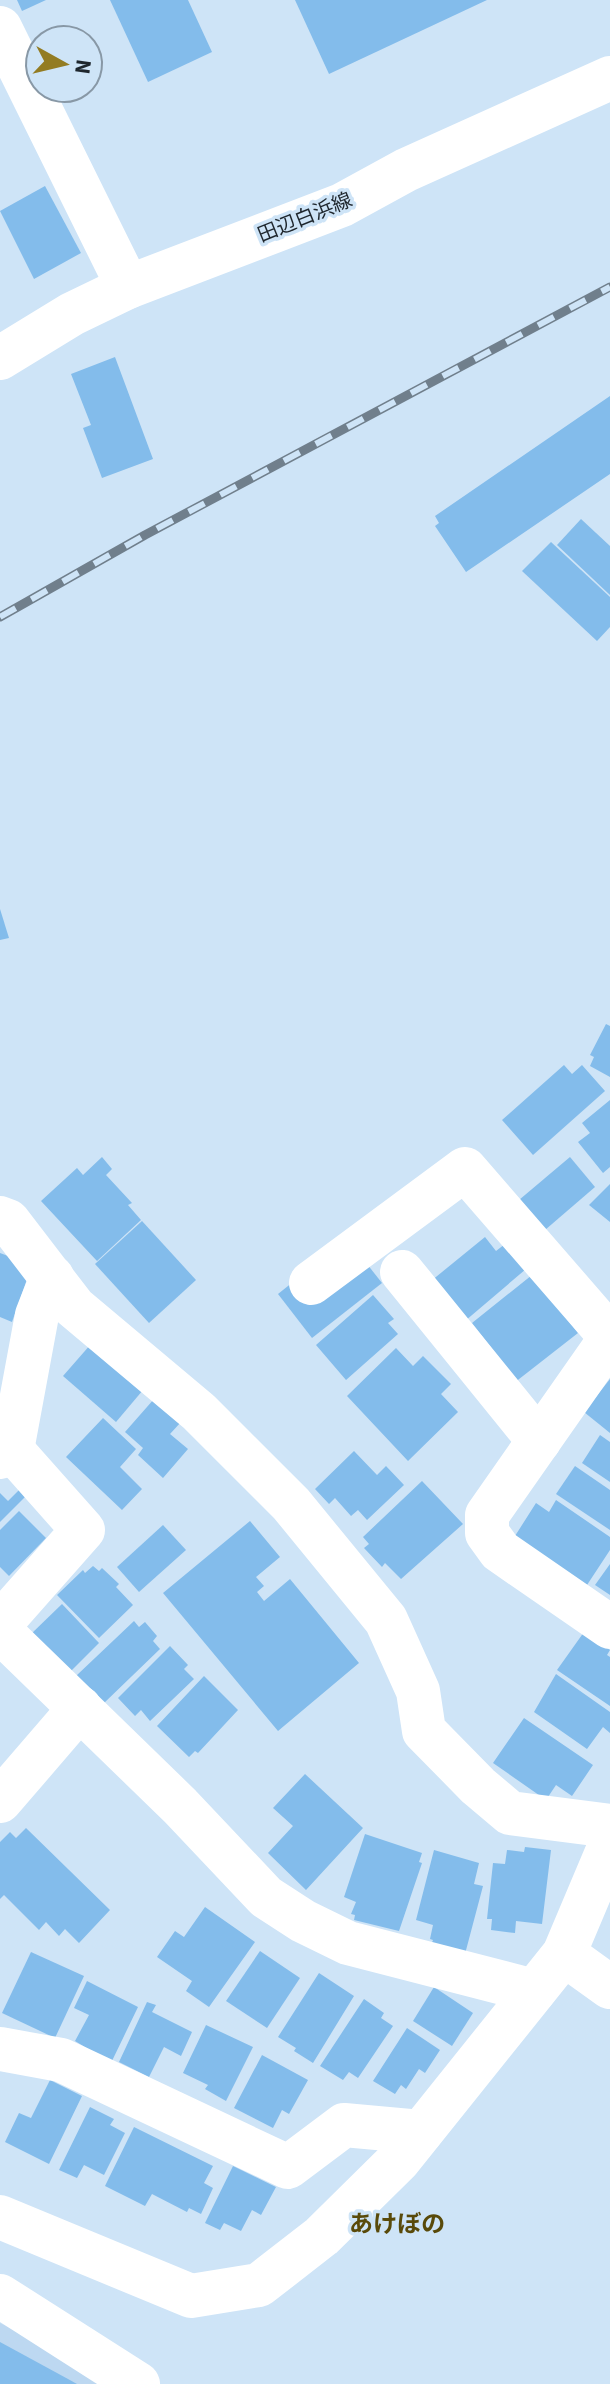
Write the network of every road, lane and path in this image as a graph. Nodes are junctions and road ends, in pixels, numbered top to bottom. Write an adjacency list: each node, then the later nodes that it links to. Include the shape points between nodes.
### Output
1 (0, 28): 3 (street)
2 (610, 78): 3 (street, 田辺白浜線, via 406,170 342,205)
3 (128, 287): 4 (street, 田辺白浜線)
4 (0, 358)
5 (0, 1218): 7 (street, via 8,1221)
6 (402, 1272): 10 (street)
7 (52, 1277): 11 (street, via 37,1315); 17 (street, via 74,1307 199,1412 291,1504 386,1620 418,1691 424,1731 478,1786 510,1813)
8 (311, 1283): 9 (street, via 465,1169)
9 (610, 1337): 10 (street)
10 (539, 1441): 13 (street, via 487,1515 487,1533 500,1551)
11 (6, 1454): 12 (street, via 83,1530)
12 (0, 1624)
13 (610, 1627)
14 (0, 1631): 15 (street)
15 (80, 1708): 16 (street); 21 (street, via 266,1897 303,1921 348,1943)
16 (0, 1801)
17 (610, 1826)
18 (610, 1845): 19 (street)
19 (564, 1954): 20 (street); 21 (street)
20 (610, 1987)
21 (534, 1991): 23 (street)
22 (0, 2049): 23 (street, via 61,2060 288,2167 344,2125)
23 (421, 2132): 24 (street, via 322,2236 259,2285 191,2296)
24 (0, 2217)
25 (0, 2296): 26 (street)
26 (138, 2384)

